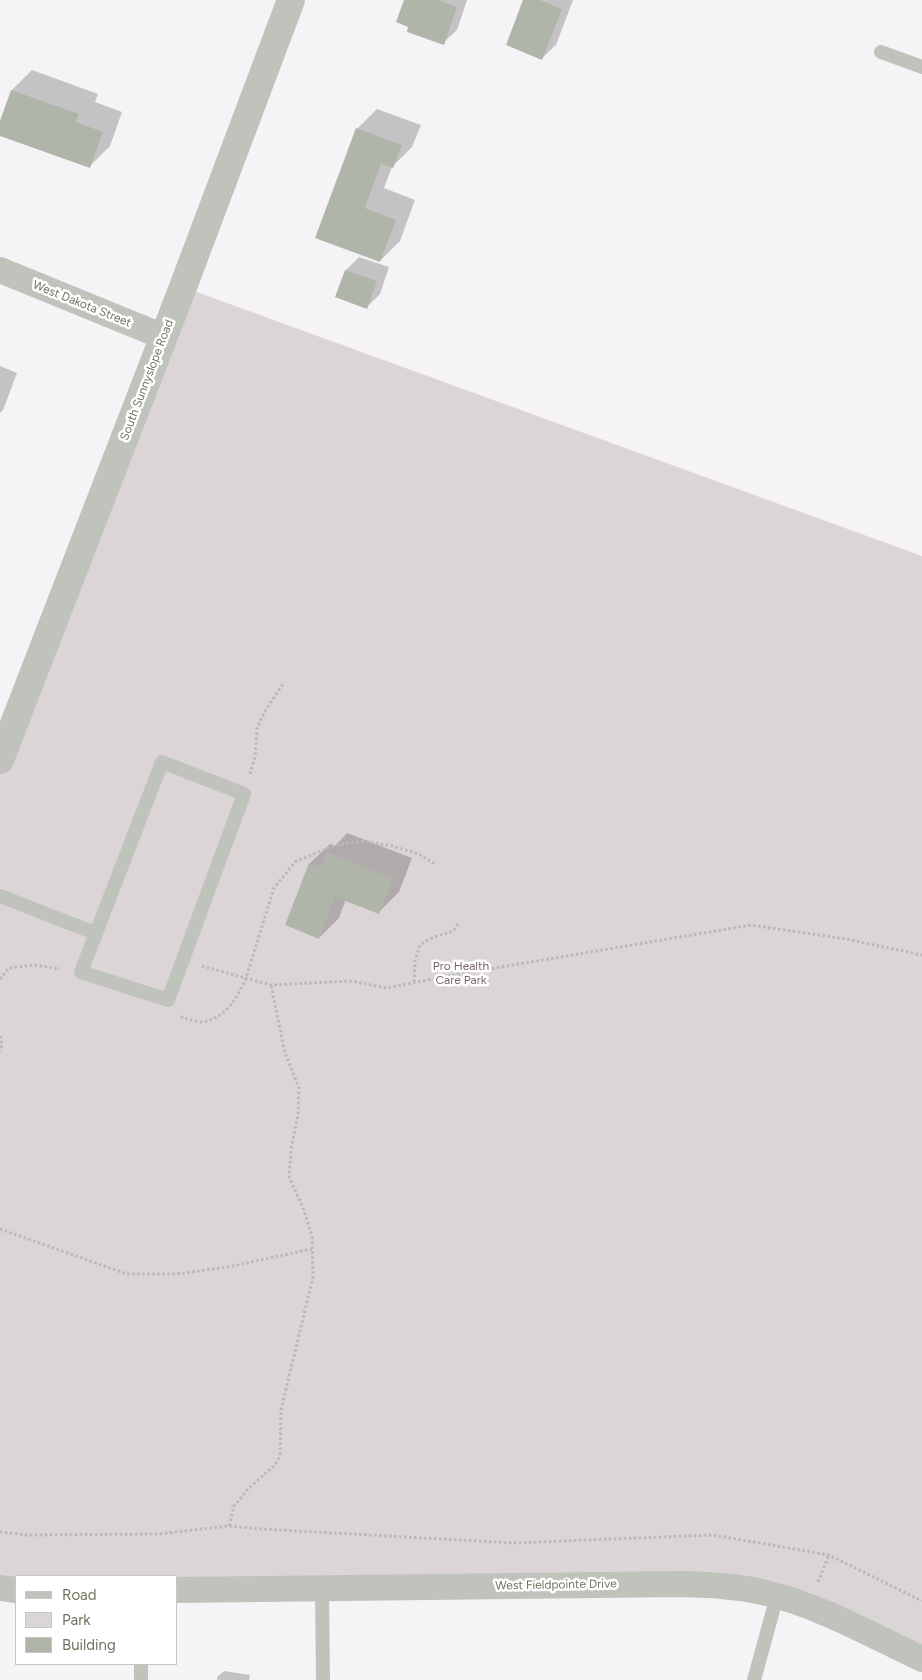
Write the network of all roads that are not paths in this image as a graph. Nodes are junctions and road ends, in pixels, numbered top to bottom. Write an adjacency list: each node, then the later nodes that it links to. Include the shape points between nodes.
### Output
1 (291, 0): 5 (street, South Sunnyslope Road)
2 (881, 52): 3 (lane)
3 (922, 67)
4 (0, 270): 5 (street, West Dakota Street)
5 (164, 337): 6 (street, South Sunnyslope Road)
6 (0, 760)
7 (0, 896): 8 (lane)
8 (95, 932): 8 (lane, via 162,762 244,794 168,1000 81,972)
9 (0, 1588): 11 (street)
10 (322, 1588): 12 (street, West Fieldpointe Drive); 13 (street, West Fieldpointe Drive, via 682,1584 724,1586); 17 (lane)
11 (15, 1590)
12 (178, 1590)
13 (776, 1596): 14 (street, West Fieldpointe Drive, via 806,1605); 18 (lane)
14 (922, 1659)
15 (141, 1665): 16 (lane)
16 (141, 1680)
17 (322, 1680)
18 (754, 1680)

